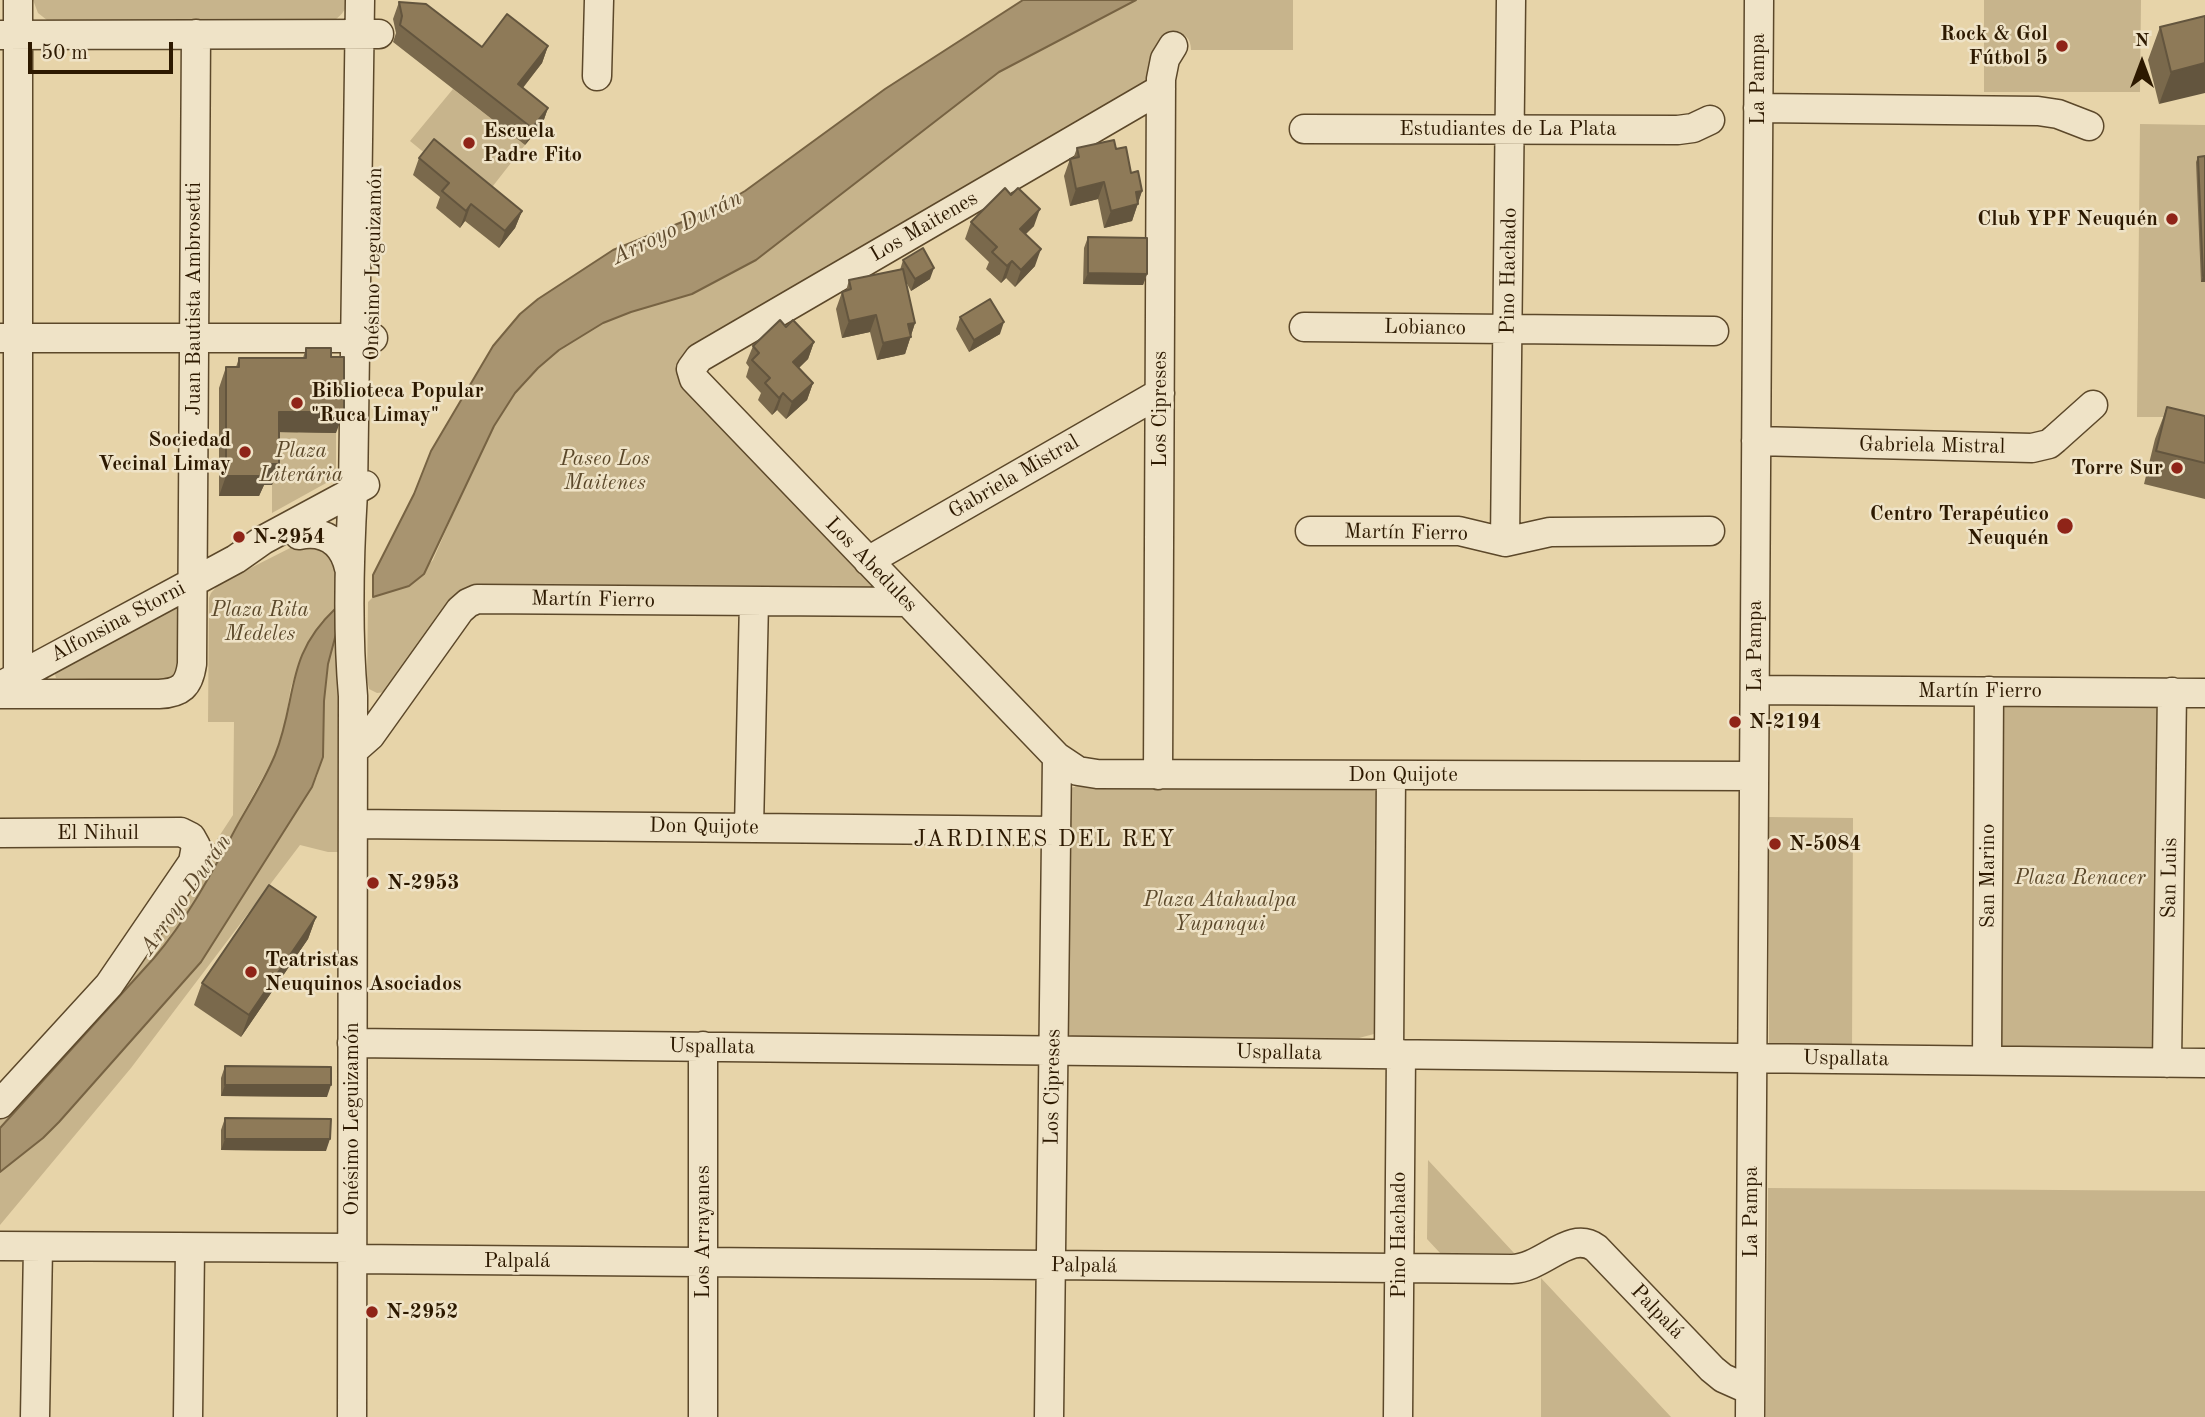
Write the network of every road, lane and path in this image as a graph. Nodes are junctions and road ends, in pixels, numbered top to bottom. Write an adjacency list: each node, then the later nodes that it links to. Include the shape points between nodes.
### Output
1 (18, 0): 7 (street)
2 (360, 0): 9 (street, Onésimo Leguizamón)
3 (380, 0): 9 (street, Onésimo Leguizamón)
4 (599, 0): 11 (street)
5 (1511, 0): 17 (street, Pino Hachado)
6 (1759, 0): 13 (street, La Pampa)
7 (9, 34): 8 (street); 21 (street)
8 (196, 34): 9 (street); 22 (street, Juan Bautista Ambrosetti)
9 (369, 34): 23 (street, Onésimo Leguizamón)
10 (1173, 46): 12 (street, Los Cipreses, via 1163,65)
11 (597, 76)
12 (1161, 89): 24 (street, Los Maitenes, via 699,358); 25 (street, Los Cipreses)
13 (1758, 108): 15 (street, via 2038,111); 27 (street, La Pampa)
14 (1710, 120): 17 (street, Estudiantes de La Plata, via 1678,130)
15 (2089, 126)
16 (1304, 129): 17 (street, Estudiantes de La Plata)
17 (1510, 129): 19 (street, Pino Hachado)
18 (1304, 327): 19 (street, Lobianco)
19 (1508, 329): 20 (street, Lobianco); 32 (street, Pino Hachado)
20 (1714, 331)
21 (9, 338): 22 (street); 39 (street)
22 (194, 338): 23 (street); 36 (street, Juan Bautista Ambrosetti)
23 (364, 338): 28 (street, Onésimo Leguizamón)
24 (691, 369): 34 (street, Los Abedules, via 697,383)
25 (1160, 393): 34 (street, Gabriela Mistral); 48 (street, Los Cipreses)
26 (2093, 405): 27 (street, Gabriela Mistral, via 2049,444 2032,448)
27 (1756, 441): 41 (street, La Pampa)
28 (361, 495): 31 (street, Alfonsina Storni); 33 (street, Alfonsina Storni, via 263,540); 35 (street, Onésimo Leguizamón); 45 (street, Onésimo Leguizamón, via 359,654)
29 (1310, 531): 32 (street, Martín Fierro, via 1459,531)
30 (1710, 531): 32 (street, Martín Fierro, via 1550,532)
31 (299, 535): 33 (street, Alfonsina Storni); 35 (street, via 328,537 343,552)
32 (1506, 542)
33 (236, 559): 36 (street, Alfonsina Storni)
34 (868, 561): 38 (street, Los Abedules)
35 (349, 568): 45 (street, Onésimo Leguizamón)
36 (192, 582): 39 (street, Alfonsina Storni); 40 (street, Juan Bautista Ambrosetti, via 192,664)
37 (754, 601): 38 (street, Martín Fierro); 46 (street, Martín Fierro, via 472,600 460,610 370,736); 52 (street)
38 (908, 602): 47 (street, Los Abedules)
39 (9, 688): 40 (street, Alfonsina Storni, via 159,694)
40 (184, 688)
41 (1755, 690): 42 (street, Martín Fierro); 50 (street, La Pampa)
42 (1989, 691): 43 (street, Martín Fierro); 60 (street, San Marino)
43 (2172, 692): 44 (street, Martín Fierro); 61 (street, San Luis)
44 (2205, 693)
45 (353, 696): 46 (street, Onésimo Leguizamón)
46 (353, 751): 51 (street, Onésimo Leguizamón)
47 (1057, 757): 48 (street, Don Quijote, via 1087,774); 53 (street, Los Cipreses)
48 (1157, 775): 49 (street, Don Quijote)
49 (1391, 775): 50 (street, Don Quijote); 58 (street, Pino Hachado)
50 (1754, 776): 59 (street, La Pampa)
51 (353, 824): 52 (street, Don Quijote); 55 (street, Onésimo Leguizamón)
52 (749, 828): 53 (street, Don Quijote)
53 (1056, 831): 57 (street, Los Cipreses)
54 (0, 833): 63 (street, El Nihuil, via 181,832 195,840 196,852 125,964)
55 (352, 1043): 56 (street, Uspallata); 67 (street, Onésimo Leguizamón)
56 (703, 1046): 57 (street, Uspallata); 68 (street, Los Arrayanes)
57 (1053, 1050): 58 (street, Uspallata); 69 (street, Los Cipreses)
58 (1395, 1054): 59 (street, Uspallata); 70 (street, Pino Hachado)
59 (1752, 1058): 60 (street, Uspallata); 71 (street, La Pampa)
60 (1987, 1060): 61 (street, Uspallata)
61 (2167, 1063): 62 (street, Uspallata)
62 (2205, 1063)
63 (1, 1102)
64 (0, 1246): 65 (street, Palpalá)
65 (38, 1247): 66 (street, Palpalá); 72 (street)
66 (190, 1248): 67 (street, Palpalá); 73 (street)
67 (352, 1254): 68 (street, Palpalá); 74 (street, Onésimo Leguizamón)
68 (703, 1262): 69 (street, Palpalá); 75 (street, Los Arrayanes)
69 (1051, 1265): 70 (street, Palpalá); 76 (street, Los Cipreses)
70 (1399, 1269): 71 (street, Palpalá, via 1519,1269 1572,1243 1589,1243); 77 (street, Pino Hachado)
71 (1750, 1403)
72 (35, 1417)
73 (188, 1417)
74 (352, 1417)
75 (703, 1417)
76 (1049, 1417)
77 (1398, 1417)

